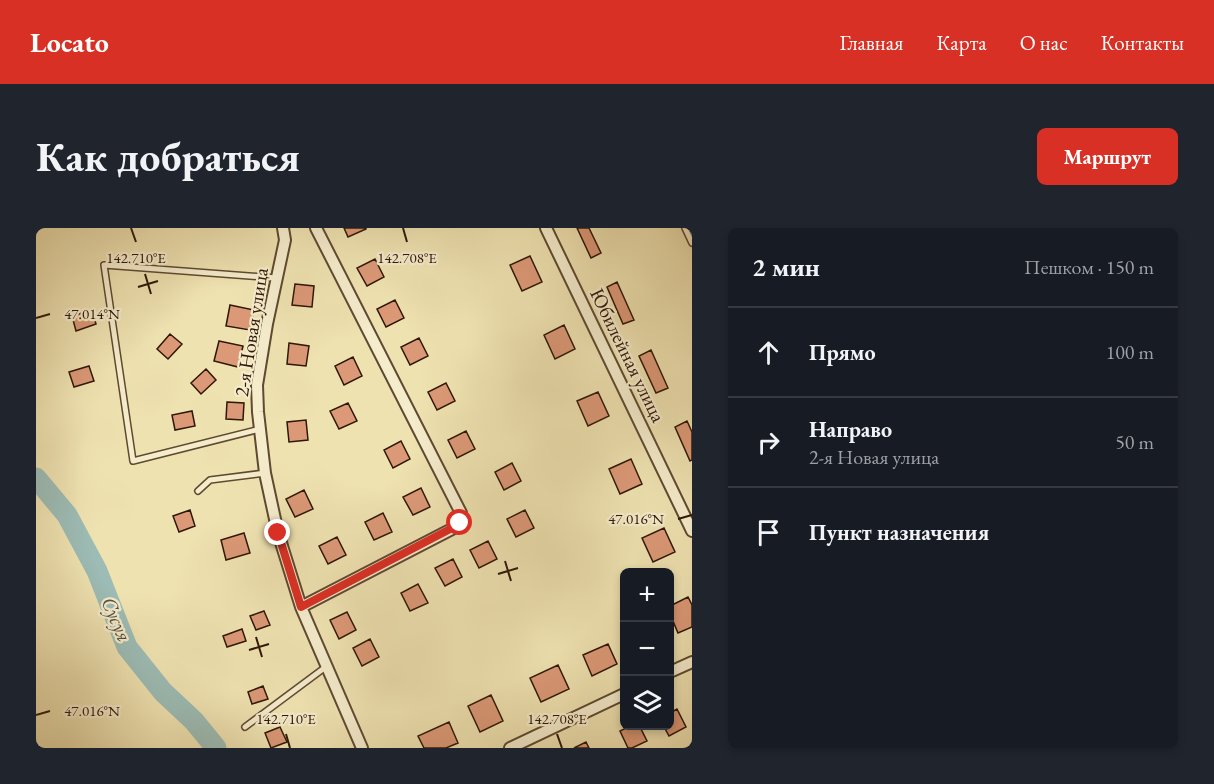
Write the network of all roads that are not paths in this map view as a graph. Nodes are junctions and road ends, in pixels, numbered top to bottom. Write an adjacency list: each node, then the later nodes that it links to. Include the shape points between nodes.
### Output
1 (283, 228): 6 (street, 2-я Новая улица, via 285,240)
2 (316, 228): 11 (street, via 461,513 460,523 452,528)
3 (546, 228): 10 (street, Юбилейная улица)
4 (685, 228): 5 (lane)
5 (692, 243)
6 (277, 278): 7 (street, 2-я Новая улица, via 257,385); 7 (lane, via 104,265 133,461)
7 (260, 429): 8 (street, 2-я Новая улица)
8 (265, 473): 9 (lane, via 210,480); 11 (street, 2-я Новая улица, via 278,533)
9 (198, 491)
10 (692, 531)
11 (301, 607): 13 (street, 2-я Новая улица)
12 (692, 662): 14 (street)
13 (327, 666): 16 (lane); 17 (street, 2-я Новая улица)
14 (674, 670)
15 (620, 696): 18 (street)
16 (245, 727)
17 (362, 748)
18 (510, 748)

